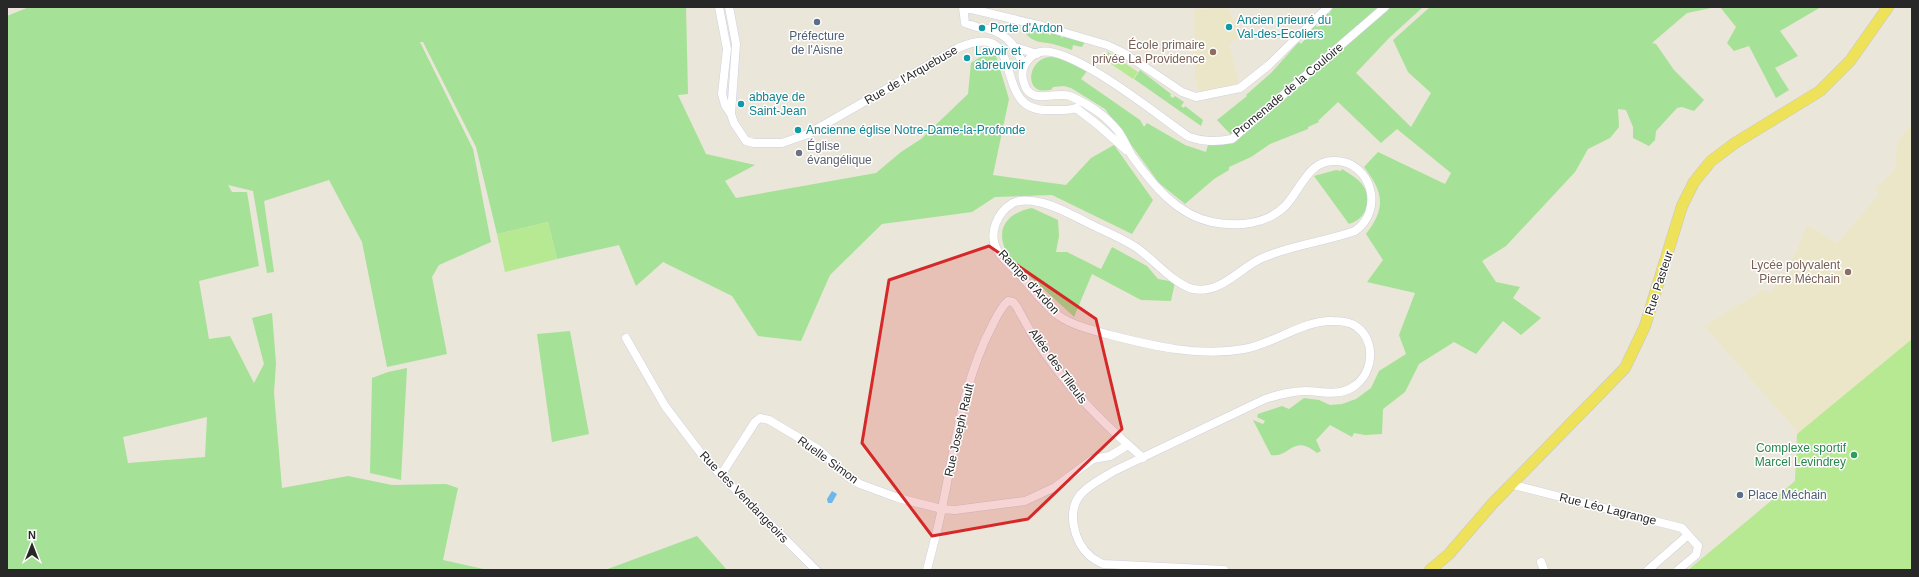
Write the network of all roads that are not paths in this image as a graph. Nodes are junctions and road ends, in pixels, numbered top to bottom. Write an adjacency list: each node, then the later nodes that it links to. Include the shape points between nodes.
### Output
1 (719, 7): 13 (street, via 727,49 722,94 724,105)
2 (729, 7): 13 (street, via 736,44)
3 (963, 7): 4 (street, via 1107,45 1124,53 1182,92 1196,97 1240,88 1269,65); 7 (street, via 965,23)
4 (1328, 7)
5 (1385, 7): 10 (street, Promenade de la Couloire, via 1232,139 1217,142 1189,137 1090,68 1071,58 1049,52)
6 (1888, 7): 21 (main road, Rue Pasteur, via 1850,62 1820,91 1711,161 1694,182 1682,206 1645,326 1625,368)
7 (977, 27)
8 (988, 29): 9 (street, via 1003,34)
9 (1015, 47): 10 (street, Promenade de la Couloire); 11 (street)
10 (1037, 54): 11 (street)
11 (1024, 66): 12 (street, via 1022,74 1028,92 1034,96 1065,96)
12 (1076, 104): 13 (street, Rue de l'Arquebuse, via 1041,110 1028,106 1019,99 1013,86 1004,54 997,46 979,42 968,43 958,48 821,128 782,143 746,141); 18 (street, Rampe d'Ardon, via 1131,155 1168,198 1198,218 1237,224 1249,223 1272,215 1286,205 1308,173 1335,160 1355,166 1362,173 1367,180 1372,199 1369,217 1364,225 1355,231 1259,260 1221,284 1200,290 1180,283 1136,247 1055,207 1026,200 1015,202 1006,208 996,222 994,232 995,244 1001,257 1058,315 1086,328 1152,346 1209,352 1242,350 1265,345 1319,322 1345,322 1355,325 1369,344 1371,360 1362,380 1352,387 1342,392 1292,392 1266,399)
13 (731, 114)
14 (1013, 302): 16 (street, Allée des Tilleuls, via 1054,366 1080,400); 22 (street, Rue Joseph Rault, via 1008,301 1004,305 988,333 973,369)
15 (626, 338): 20 (street, Rue des Vendangeoirs, via 666,406 706,460)
16 (1128, 445): 17 (street); 18 (street, Allée des Tilleuls)
17 (1110, 456): 19 (street); 22 (street, via 1093,459 1055,487 1025,501 978,508)
18 (1143, 458): 19 (street, Rampe d'Ardon)
19 (1114, 471): 26 (street, Rampe d'Ardon, via 1094,483 1081,495 1074,508 1074,527 1080,544 1090,556 1103,564)
20 (721, 475): 22 (street, Ruelle Simon, via 760,418 769,420 818,449 847,476 860,484 898,498); 24 (street, Rue des Vendangeoirs)
21 (1510, 484): 23 (street, Rue Léo Lagrange, via 1682,528); 27 (main road, Rue Pasteur, via 1449,554)
22 (942, 509): 25 (street, Rue Joseph Rault)
23 (1688, 535): 28 (street); 29 (street, Rue Léo Lagrange, via 1698,546 1696,555)
24 (816, 570)
25 (927, 570)
26 (1224, 570)
27 (1430, 570)
28 (1648, 570)
29 (1678, 570)

